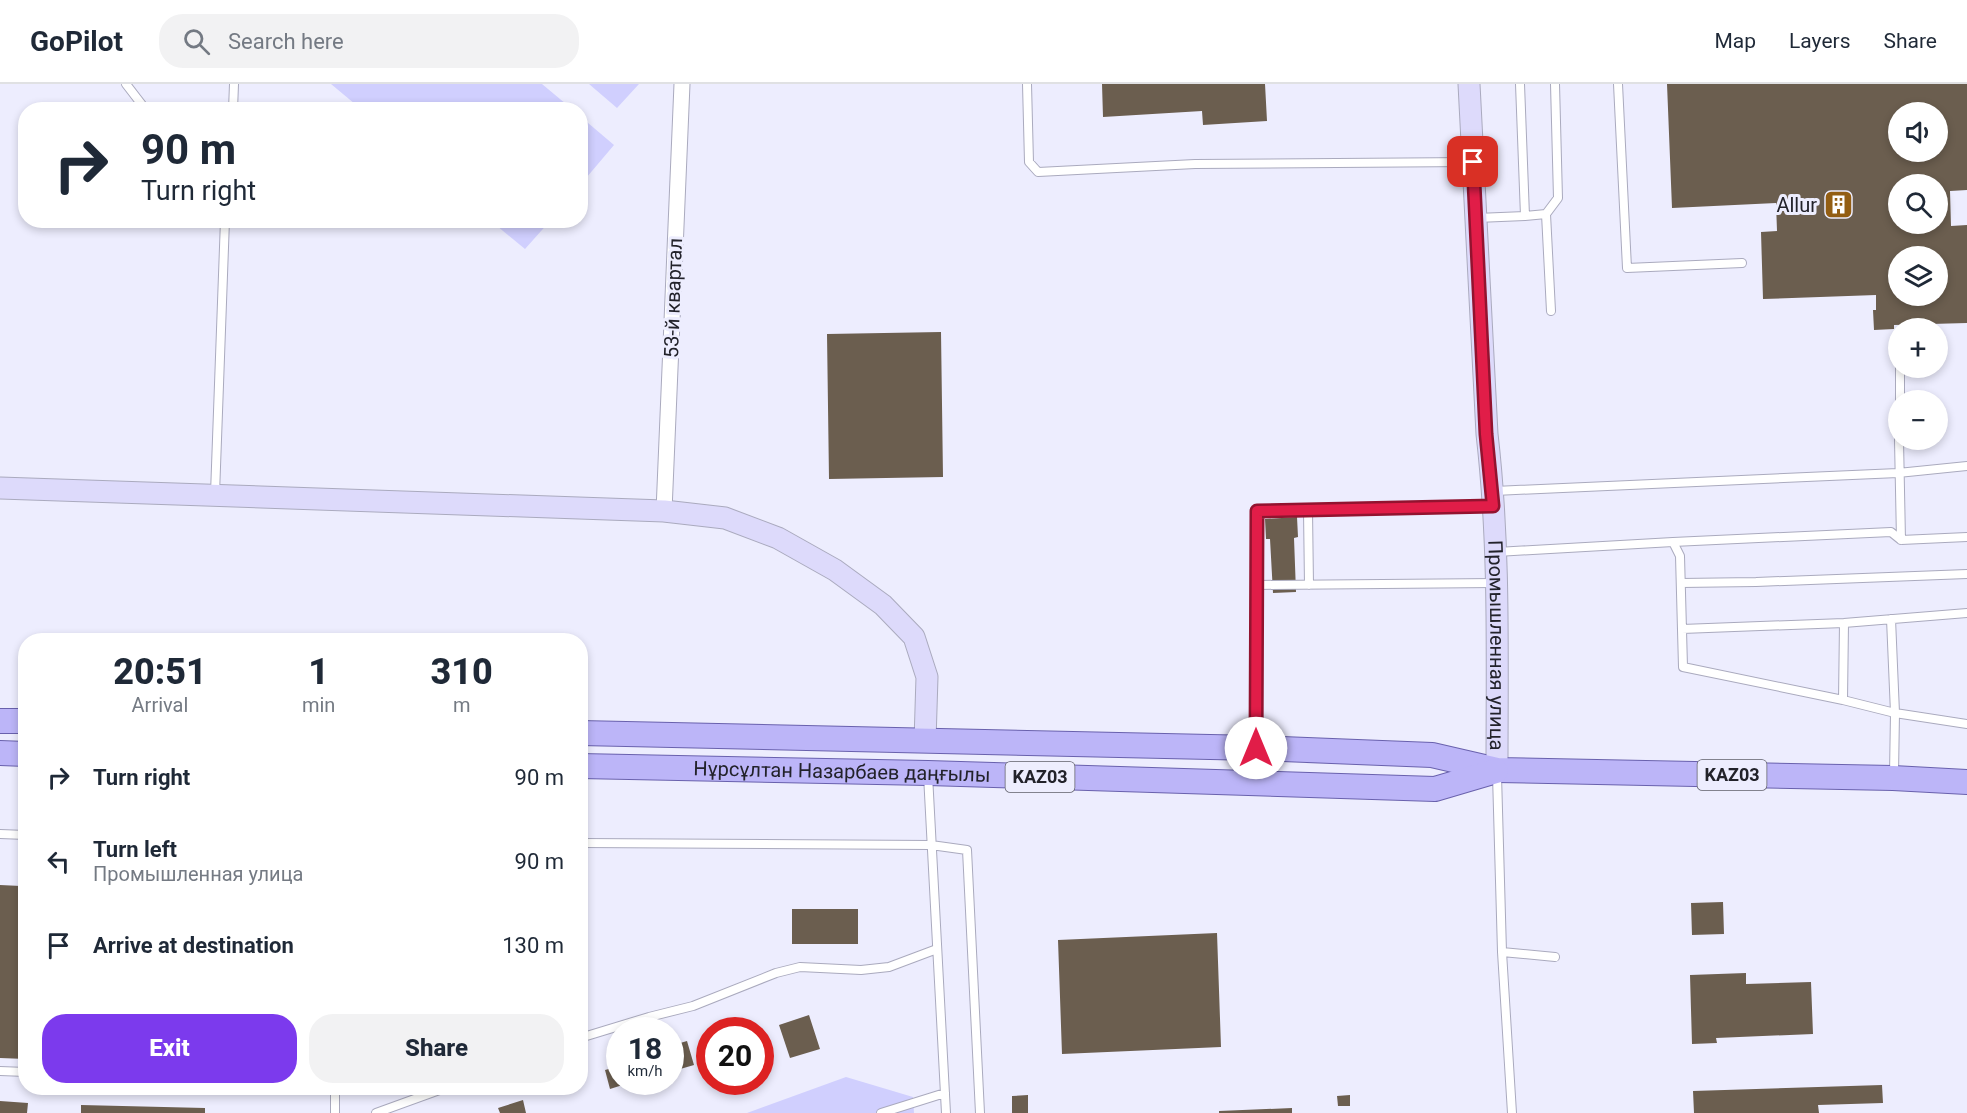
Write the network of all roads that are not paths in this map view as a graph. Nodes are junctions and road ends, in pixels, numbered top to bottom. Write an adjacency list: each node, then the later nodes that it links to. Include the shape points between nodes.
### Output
1 (126, 84): 9 (lane)
2 (234, 84): 10 (lane)
3 (682, 84): 24 (street, 53-й квартал)
4 (1027, 84): 11 (lane, via 1029,162 1038,172 1195,164)
5 (1469, 84): 11 (street, Промышленная улица)
6 (1520, 84): 13 (lane)
7 (1555, 84): 12 (lane, via 1558,198)
8 (1618, 84): 16 (lane, via 1627,268)
9 (140, 102)
10 (233, 102)
11 (1473, 162): 14 (street, Промышленная улица)
12 (1546, 214): 13 (lane); 17 (lane)
13 (1526, 216): 14 (lane)
14 (1476, 218): 23 (street, Промышленная улица, via 1486,434)
15 (225, 228): 22 (lane)
16 (1742, 263)
17 (1551, 311)
18 (1899, 450): 20 (lane)
19 (1967, 466): 20 (lane)
20 (1899, 473): 23 (lane); 27 (lane)
21 (0, 488): 22 (street)
22 (215, 496): 24 (street)
23 (1493, 499): 25 (lane); 29 (street, Промышленная улица)
24 (664, 511): 45 (street, via 725,518 778,538 835,570 883,605 914,637 927,677)
25 (1308, 511): 33 (lane, via 1257,511); 34 (lane)
26 (1967, 537): 27 (lane)
27 (1901, 540): 28 (lane, via 1891,532)
28 (1673, 542): 29 (lane); 32 (lane, via 1680,556)
29 (1495, 552): 31 (street, Промышленная улица)
30 (1967, 574): 32 (lane)
31 (1496, 583): 34 (lane); 50 (street, Промышленная улица)
32 (1682, 583): 38 (lane)
33 (1257, 585): 34 (lane); 46 (lane)
34 (1309, 585)
35 (1967, 614): 36 (lane)
36 (1892, 619): 37 (lane); 40 (lane)
37 (1844, 623): 38 (lane); 39 (lane)
38 (1682, 629): 39 (lane, via 1683,667)
39 (1843, 700): 40 (lane)
40 (1895, 713): 43 (lane); 52 (lane)
41 (0, 721): 42 (main road)
42 (18, 722)
43 (1967, 724)
44 (588, 733): 45 (main road, Нұрсұлтан Назарбаев даңғылы / KАZ03)
45 (925, 741): 46 (main road, Нұрсұлтан Назарбаев даңғылы / KАZ03); 51 (main road)
46 (1256, 748): 50 (main road, Нұрсұлтан Назарбаев даңғылы / KАZ03, via 1432,755)
47 (0, 753): 48 (main road)
48 (18, 754)
49 (588, 766): 51 (main road, Нұрсұлтан Назарбаев даңғылы / KАZ03)
50 (1497, 770): 51 (main road, Нұрсұлтан Назарбаев даңғылы / KАZ03, via 1435,789); 52 (main road, Нұрсұлтан Назарбаев даңғылы / KАZ03); 59 (lane)
51 (928, 773): 57 (lane)
52 (1893, 778): 53 (main road, Нұрсұлтан Назарбаев даңғылы / KАZ03)
53 (1967, 782)
54 (0, 834): 55 (lane)
55 (18, 835)
56 (588, 843): 57 (lane)
57 (931, 845): 58 (lane); 71 (lane, via 967,850)
58 (937, 949): 61 (lane, via 889,967 800,967 693,1006); 64 (lane)
59 (1502, 952): 60 (lane); 72 (lane)
60 (1555, 957)
61 (588, 1036)
62 (0, 1071): 63 (lane)
63 (18, 1072)
64 (945, 1093): 69 (lane); 70 (lane)
65 (334, 1095): 67 (lane)
66 (426, 1095): 68 (lane)
67 (335, 1113)
68 (376, 1113)
69 (881, 1113)
70 (946, 1113)
71 (980, 1113)
72 (1512, 1113)

